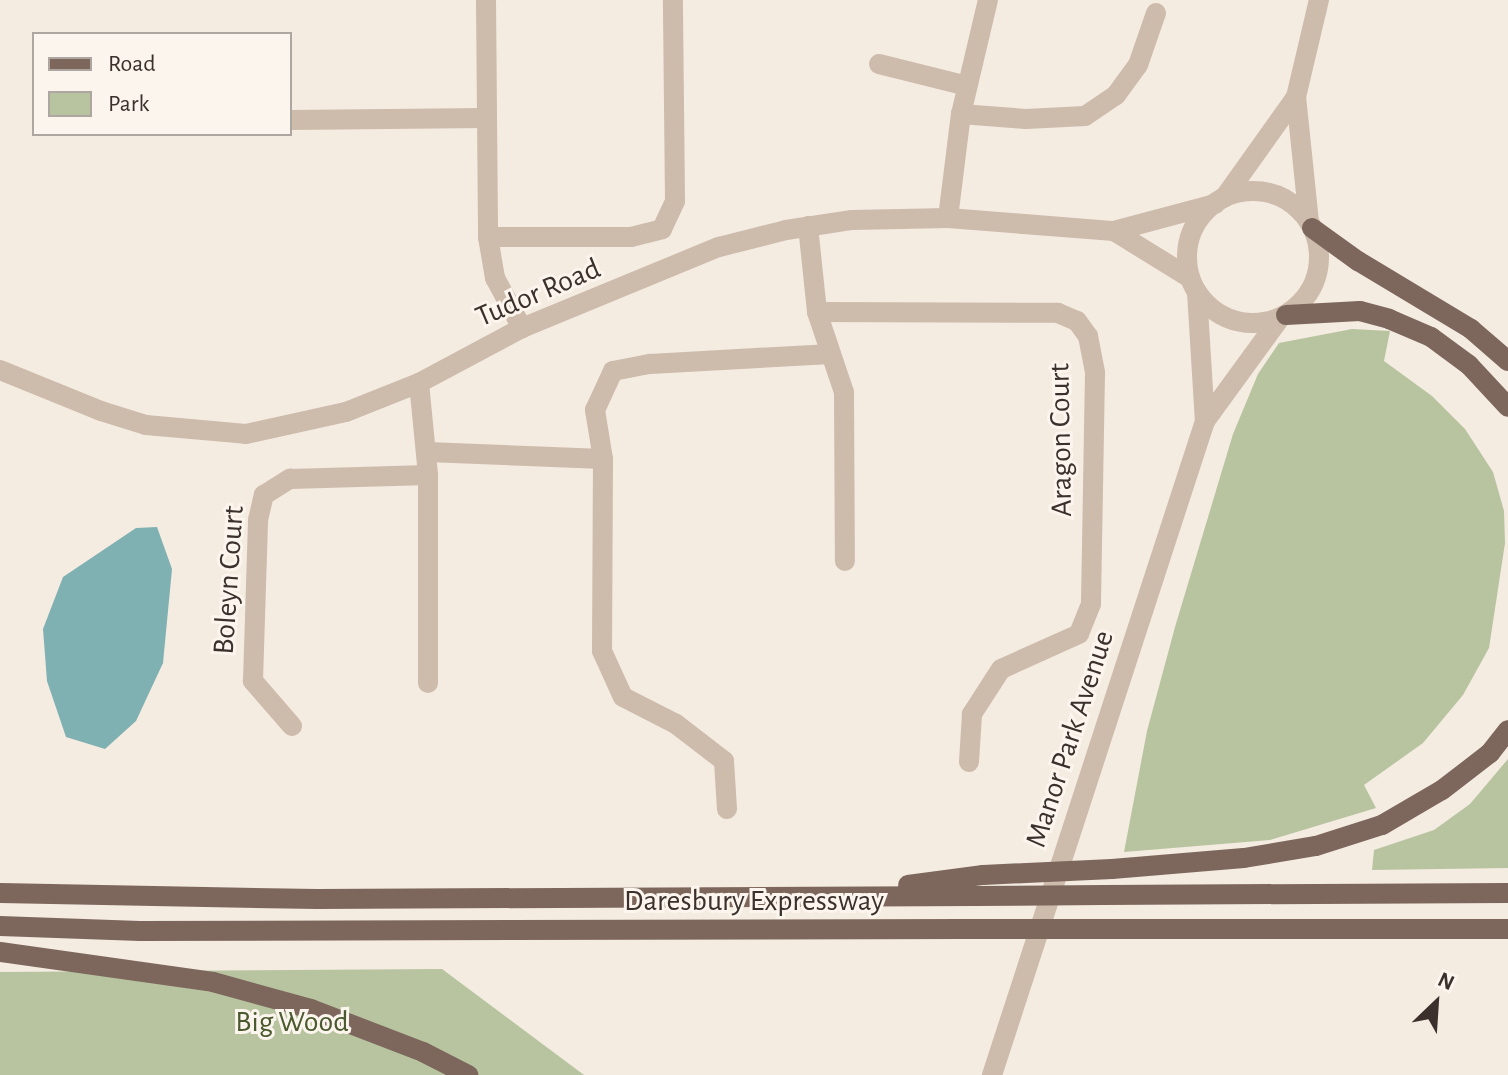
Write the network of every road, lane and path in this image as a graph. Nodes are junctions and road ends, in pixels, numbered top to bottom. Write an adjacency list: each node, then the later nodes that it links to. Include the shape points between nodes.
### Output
1 (486, 0): 10 (street)
2 (673, 0): 17 (street, via 675,201 662,229 631,237)
3 (988, 0): 7 (street)
4 (1319, 0): 8 (street)
5 (1156, 13): 9 (street, via 1138,65 1116,95 1085,116)
6 (879, 64): 7 (street)
7 (967, 86): 9 (street)
8 (1296, 97): 12 (street); 14 (street)
9 (961, 114): 13 (street)
10 (485, 118): 11 (street); 17 (street)
11 (292, 120)
12 (1219, 201): 14 (street, via 1262,192 1297,208); 16 (street, Tudor Road); 18 (street, via 1200,218 1190,237 1187,257)
13 (948, 218): 15 (street, Tudor Road); 16 (street, Tudor Road)
14 (1311, 225): 20 (street, via 1319,267 1302,302); 23 (main road, via 1358,261 1471,329)
15 (808, 226): 19 (street); 21 (street, Tudor Road, via 719,247)
16 (1114, 231): 18 (street, Tudor Road)
17 (488, 237): 21 (street, via 495,278)
18 (1194, 285): 20 (street, via 1224,317 1252,323); 27 (street, Manor Park Avenue)
19 (817, 312): 22 (street); 35 (street, Aragon Court, via 1058,313 1077,321 1088,336 1095,373 1091,604 1079,634 1001,669 972,714)
20 (1283, 316): 26 (main road, via 1360,311 1389,319 1431,337 1469,365); 27 (street, Manor Park Avenue)
21 (522, 328): 25 (street, Tudor Road)
22 (831, 354): 29 (street, via 650,364 613,371 595,410); 31 (street, via 844,392)
23 (1508, 361)
24 (0, 370): 25 (street, Tudor Road, via 146,425 246,434 346,412)
25 (419, 383): 28 (street)
26 (1508, 407)
27 (1205, 421): 44 (street, Manor Park Avenue)
28 (427, 452): 29 (street); 30 (street)
29 (603, 459): 36 (street, via 602,651 623,697 676,724 724,761)
30 (428, 475): 32 (street); 33 (street, Boleyn Court, via 290,479 264,495 258,520 253,681)
31 (845, 561)
32 (428, 683)
33 (292, 726)
34 (1508, 730): 39 (main road, bridge, via 1490,753 1442,790 1382,825 1316,846 1244,858 983,875)
35 (969, 762)
36 (727, 809)
37 (0, 893): 39 (main road, Daresbury Expressway, via 317,899)
38 (1508, 893): 39 (main road, Daresbury Expressway, bridge)
39 (828, 896)
40 (0, 926): 41 (main road, Daresbury Expressway, bridge, via 140,931)
41 (1508, 929)
42 (0, 952): 43 (main road, via 213,982 311,1009)
43 (468, 1075)
44 (992, 1075)

